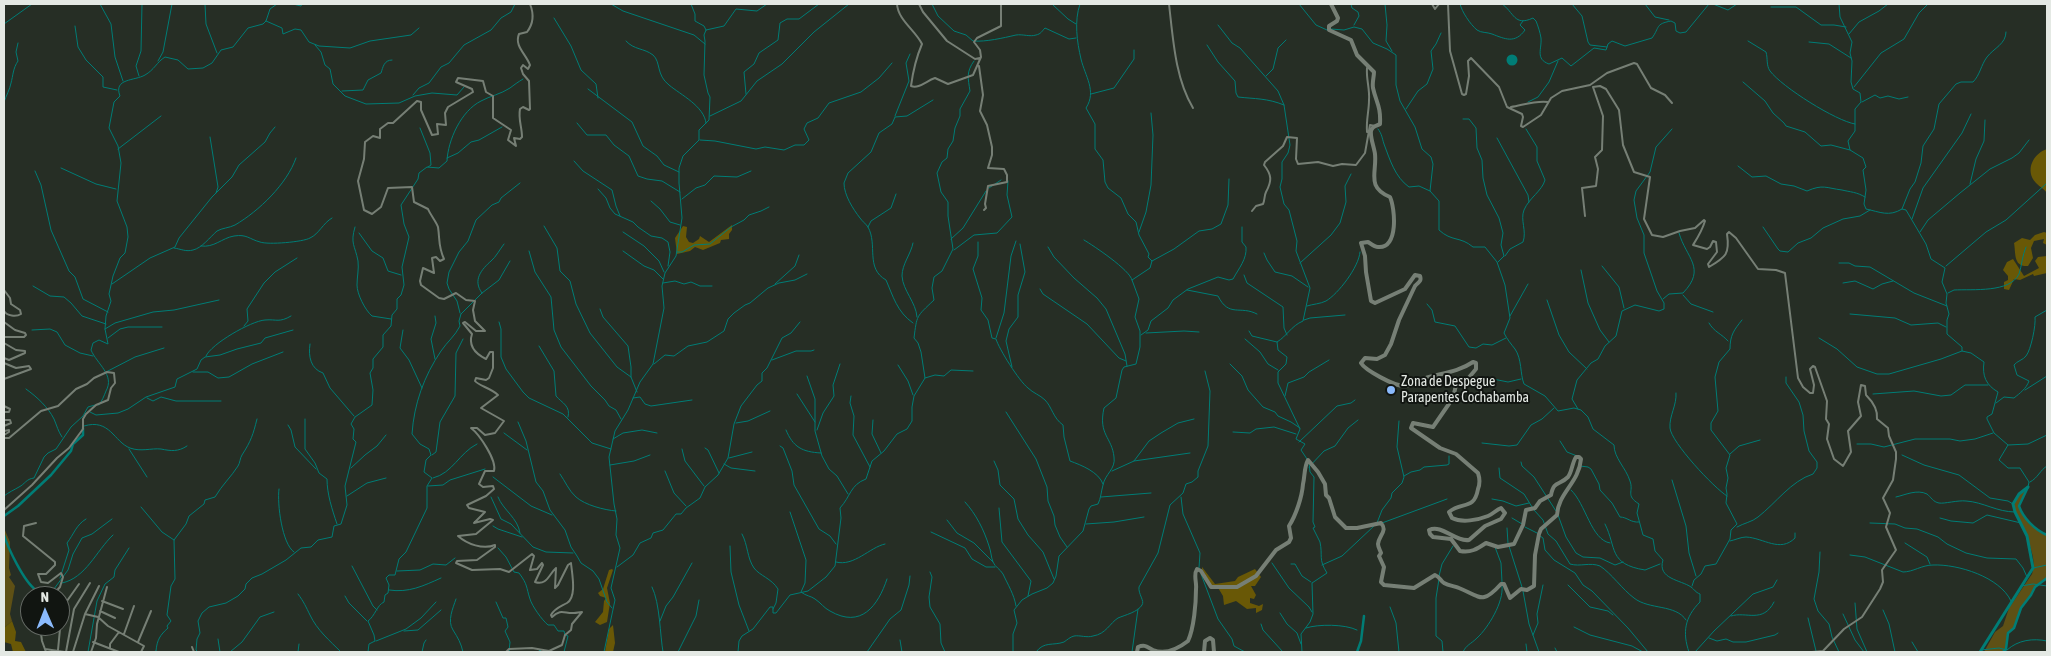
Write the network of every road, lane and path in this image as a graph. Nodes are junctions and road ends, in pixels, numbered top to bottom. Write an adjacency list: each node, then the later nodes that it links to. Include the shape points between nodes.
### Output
1 (530, 4): 69 (street, via 531,27 519,34 517,40 530,65 528,69 523,65 522,72 530,81 530,109 520,109 522,137 514,138 516,146 508,140 511,130 494,118 493,96 486,92 483,81 457,79 473,92 448,107 446,125 437,124 438,134 432,134 420,110 421,102 417,101 380,129 380,138 373,136 365,142 358,181 364,210 372,214 381,206 388,188 412,187 414,202 428,209 437,224 439,250 444,259 432,258 434,273 423,268 421,286 439,298 456,293 466,300 475,301 475,321 485,332 477,332 465,322 463,324 472,334 470,341 476,353 486,359 493,351 489,377 486,380 476,378 475,381 498,394 481,408 504,421 495,433 485,434 471,428 483,441 495,465 494,471 485,471 479,484 494,488 486,496 467,505 485,512 474,523 493,520 476,534 458,536 474,545 496,547 481,558 456,563 472,570 500,569 509,572 532,554 531,571 543,563 535,582 546,580 556,568 554,588 571,564 573,596 551,615 563,611 582,612 565,635 562,645 549,651 523,648)
2 (897, 4): 11 (street, via 902,19 919,36 922,44 913,66 911,87 935,78 948,84 969,78)
3 (919, 4): 10 (street, via 947,41 975,59)
4 (1002, 4): 10 (street, via 1001,26 974,42 980,50)
5 (1169, 4): 16 (street, via 1179,70)
6 (1331, 4): 12 (street, via 1338,18 1329,30 1351,40 1357,55)
7 (1432, 4): 8 (street, via 1435,9)
8 (1438, 4)
9 (1448, 4): 17 (street, via 1450,51 1462,94 1466,94 1470,76 1470,58 1499,87)
10 (980, 58): 11 (street)
11 (980, 63): 20 (street, via 983,95 980,111 987,124 992,147 988,168 1004,169 1008,178 1007,182 988,186)
12 (1368, 65): 18 (street, via 1374,72 1373,88 1379,103 1380,124); 19 (street)
13 (1592, 86): 14 (street, via 1562,90); 15 (street, via 1607,73 1635,63 1651,88); 22 (street, via 1603,116 1602,148 1595,157 1598,169 1596,186 1582,188); 27 (street, via 1606,89 1619,110 1623,145 1634,172 1650,177 1644,219 1652,236 1663,237 1695,228 1705,220 1693,245 1707,249 1712,241 1716,242 1717,252 1708,267 1726,254 1729,245 1727,234 1732,234 1756,268 1785,273)
14 (1548, 102): 17 (street, via 1541,100); 17 (street, via 1541,115 1522,127 1523,116)
15 (1672, 103)
16 (1193, 108)
17 (1509, 108)
18 (1376, 126): 19 (street, via 1370,125); 70 (street, via 1371,131 1375,185 1382,194 1390,197 1394,208 1394,233 1381,247 1376,248 1368,242 1361,244 1371,300 1374,303 1396,295 1415,275 1420,276 1421,281 1415,286 1384,355 1377,359 1365,358 1361,360 1362,365 1387,381 1406,386 1476,363 1470,377 1456,385 1453,398 1433,427 1417,423 1411,426 1413,431 1462,459 1480,477 1475,500 1452,509 1450,516 1463,521 1488,516 1501,508 1505,513 1469,540 1457,539 1435,528 1429,530 1434,537 1451,539 1460,551 1471,552 1486,543 1498,547 1514,544 1526,510 1535,508 1551,495 1553,487 1569,475 1574,460 1579,457 1581,464 1575,481 1563,495 1557,515 1541,529 1535,555 1534,586 1519,590 1510,598 1504,584 1493,593 1476,597 1446,584 1439,576 1414,588 1384,585 1381,582 1384,567 1378,544 1384,525 1346,528 1335,517 1325,484 1308,460 1294,518 1289,526 1289,542 1276,550 1256,576 1237,587 1213,588 1197,569 1195,610 1188,640 1179,647 1162,652 1143,645)
19 (1367, 135): 21 (street, via 1365,153 1358,164 1333,166 1318,162 1298,164 1297,138 1288,137 1265,162 1271,178 1270,186 1263,204)
20 (984, 210)
21 (1252, 211)
22 (1585, 216)
23 (4, 290): 24 (street, via 21,314 14,316)
24 (4, 311)
25 (4, 322): 26 (street, via 26,335)
26 (4, 337)
27 (1792, 338): 28 (street); 73 (street, via 1798,378 1803,387 1810,394 1815,391 1810,374 1813,366 1823,385 1827,401 1828,439 1834,459 1843,466 1852,452 1848,431 1861,416 1858,402 1862,384 1866,386 1866,395 1878,413 1877,419 1888,428 1896,452 1893,480 1883,498 1890,513 1886,527 1896,550 1882,570 1880,590 1862,617 1844,629 1823,651)
28 (1789, 340)
29 (4, 343): 30 (street, via 11,349 25,351 9,360)
30 (4, 358)
31 (4, 363): 32 (street, via 31,369)
32 (4, 379)
33 (4, 406): 34 (street, via 10,409)
34 (4, 412)
35 (4, 420): 36 (street, via 11,422)
36 (4, 426)
37 (4, 431): 38 (street, via 9,430)
38 (4, 437): 39 (street, via 9,438 41,411 58,406 76,389 107,372 114,373 116,379 108,400 86,414 83,429 69,448)
39 (4, 510)
40 (36, 523): 43 (street, via 24,526 23,536 55,562 46,574 38,574 41,582 48,583 61,573)
41 (90, 583): 63 (street, via 74,609)
42 (79, 584): 61 (street, via 62,608)
43 (60, 586)
44 (99, 586): 51 (street)
45 (106, 587): 46 (street)
46 (102, 601): 48 (street); 49 (street)
47 (134, 606): 55 (street)
48 (123, 609)
49 (100, 611): 52 (street); 53 (street)
50 (151, 611): 58 (street)
51 (85, 614): 53 (street); 64 (street)
52 (115, 618)
53 (99, 619): 54 (street); 57 (street)
54 (119, 632): 55 (street); 60 (street)
55 (124, 634): 58 (street)
56 (42, 636): 62 (street)
57 (93, 642): 60 (street); 65 (street)
58 (138, 642): 67 (street, via 145,648)
59 (192, 646): 68 (street)
60 (110, 648): 66 (street)
61 (58, 650): 62 (street); 63 (street)
62 (46, 651)
63 (66, 652)
64 (74, 652)
65 (91, 652)
66 (119, 652)
67 (141, 652)
68 (194, 652)
69 (506, 652)
70 (1137, 652)
71 (1204, 652): 72 (street, via 1210,638)
72 (1214, 652)
73 (1812, 652)

